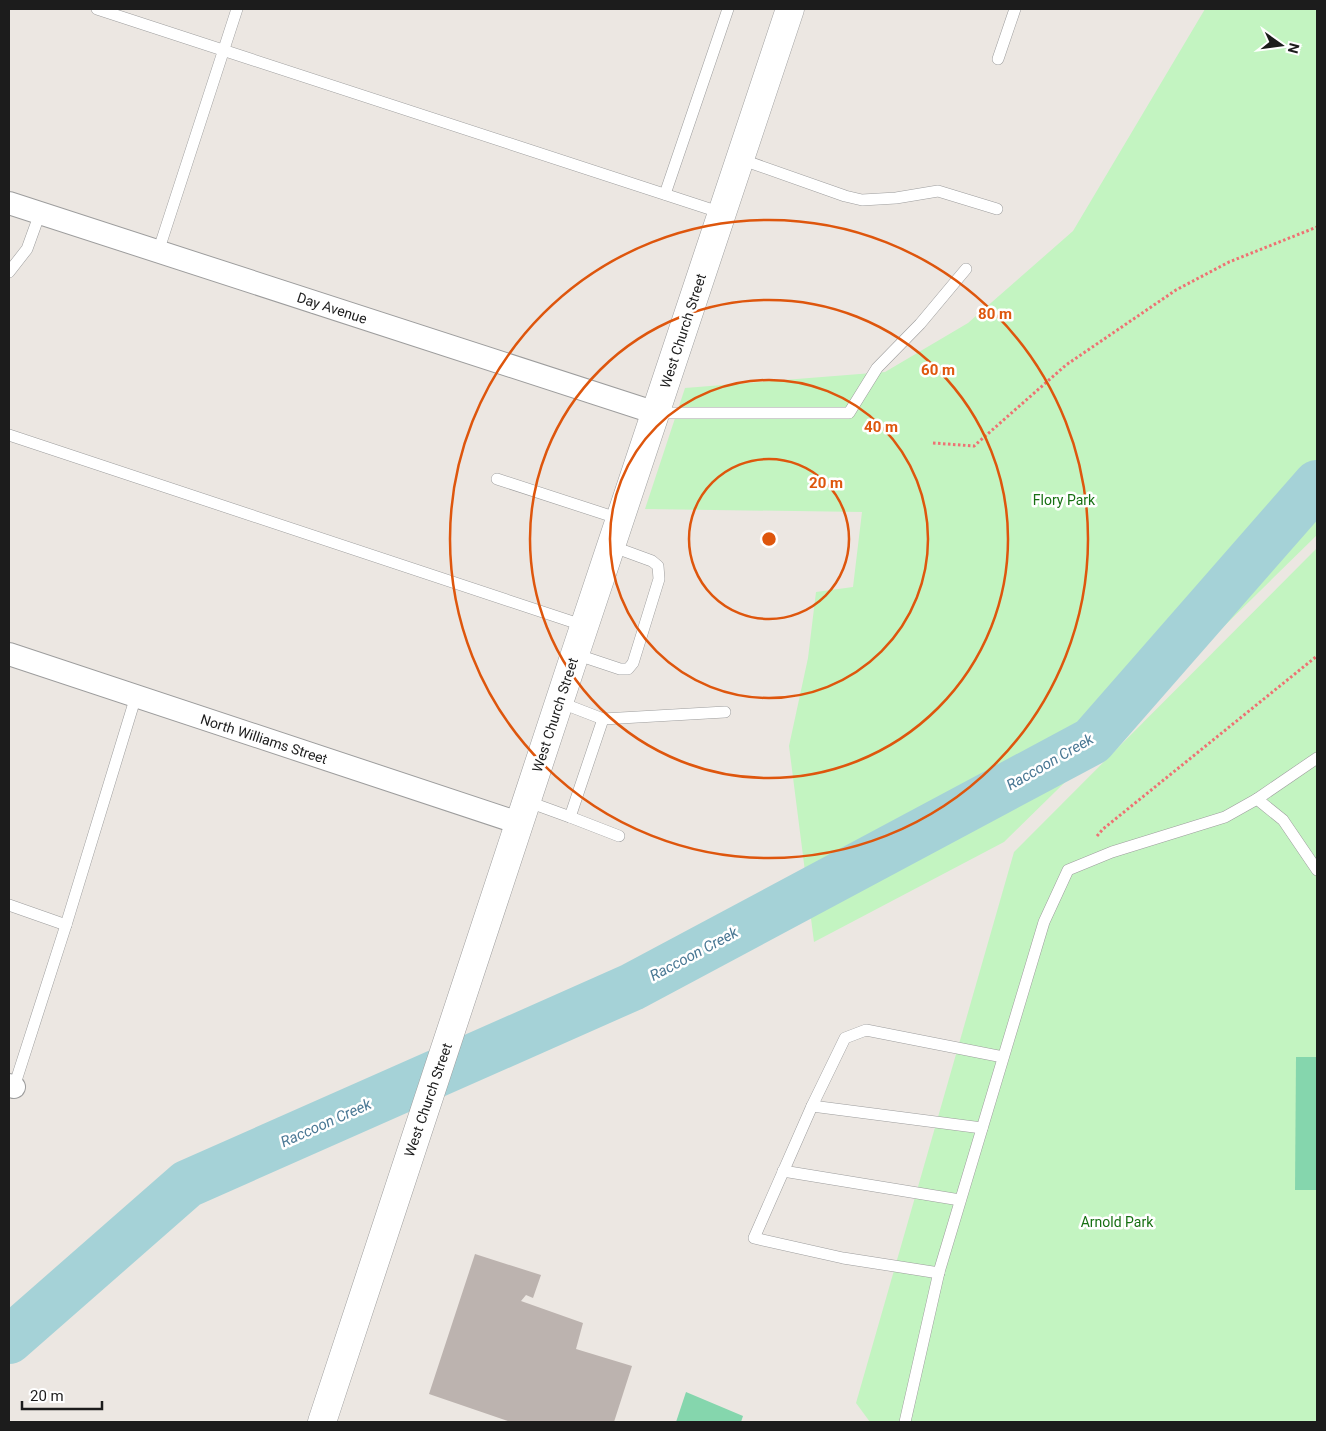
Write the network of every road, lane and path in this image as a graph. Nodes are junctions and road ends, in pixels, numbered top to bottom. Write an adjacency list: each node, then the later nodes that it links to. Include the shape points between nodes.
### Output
1 (97, 9): 6 (lane)
2 (237, 9): 6 (lane)
3 (728, 9): 9 (lane)
4 (790, 9): 8 (street, West Church Street)
5 (1015, 9): 7 (lane)
6 (223, 50): 9 (lane); 15 (lane)
7 (998, 59)
8 (740, 159): 11 (lane, via 862,200 938,191); 13 (street, West Church Street)
9 (665, 194): 13 (lane)
10 (9, 203): 12 (street, Day Avenue)
11 (997, 209)
12 (40, 213): 15 (street, Day Avenue); 17 (lane, via 27,249)
13 (722, 213): 18 (street, West Church Street)
14 (1317, 227): 20 (path, via 1229,262 1176,290 1066,365 974,446)
15 (158, 252): 18 (street, Day Avenue)
16 (966, 269): 18 (lane, via 920,324 877,368 849,413)
17 (9, 272)
18 (656, 413): 22 (street, West Church Street)
19 (9, 435): 24 (lane)
20 (933, 443)
21 (497, 479): 22 (lane)
22 (620, 519): 23 (street, West Church Street)
23 (611, 546): 24 (street, West Church Street); 26 (lane, via 658,566 659,579 633,663 628,670)
24 (585, 626): 26 (street, West Church Street)
25 (9, 654): 28 (street, North Williams Street)
26 (575, 654): 29 (street, West Church Street)
27 (1317, 656): 37 (path, via 1104,829)
28 (136, 696): 34 (street, North Williams Street); 40 (lane)
29 (559, 702): 31 (lane); 34 (street, West Church Street)
30 (725, 712): 31 (lane)
31 (603, 719): 35 (lane)
32 (1317, 758): 33 (lane)
33 (1257, 799): 37 (lane, via 1225,817 1112,852); 38 (lane, via 1283,820)
34 (523, 812): 35 (lane); 48 (street, West Church Street)
35 (570, 817): 36 (lane)
36 (619, 836)
37 (1068, 870): 41 (lane, via 1044,922)
38 (1317, 870)
39 (9, 905): 40 (lane)
40 (66, 925): 42 (lane)
41 (1003, 1057): 43 (lane, via 866,1030 845,1038); 44 (lane)
42 (11, 1086)
43 (812, 1106): 44 (lane); 45 (lane)
44 (982, 1128): 46 (lane)
45 (784, 1172): 46 (lane); 47 (lane, via 754,1238 843,1258)
46 (960, 1200): 47 (lane)
47 (938, 1273): 49 (lane)
48 (322, 1422)
49 (905, 1422)

